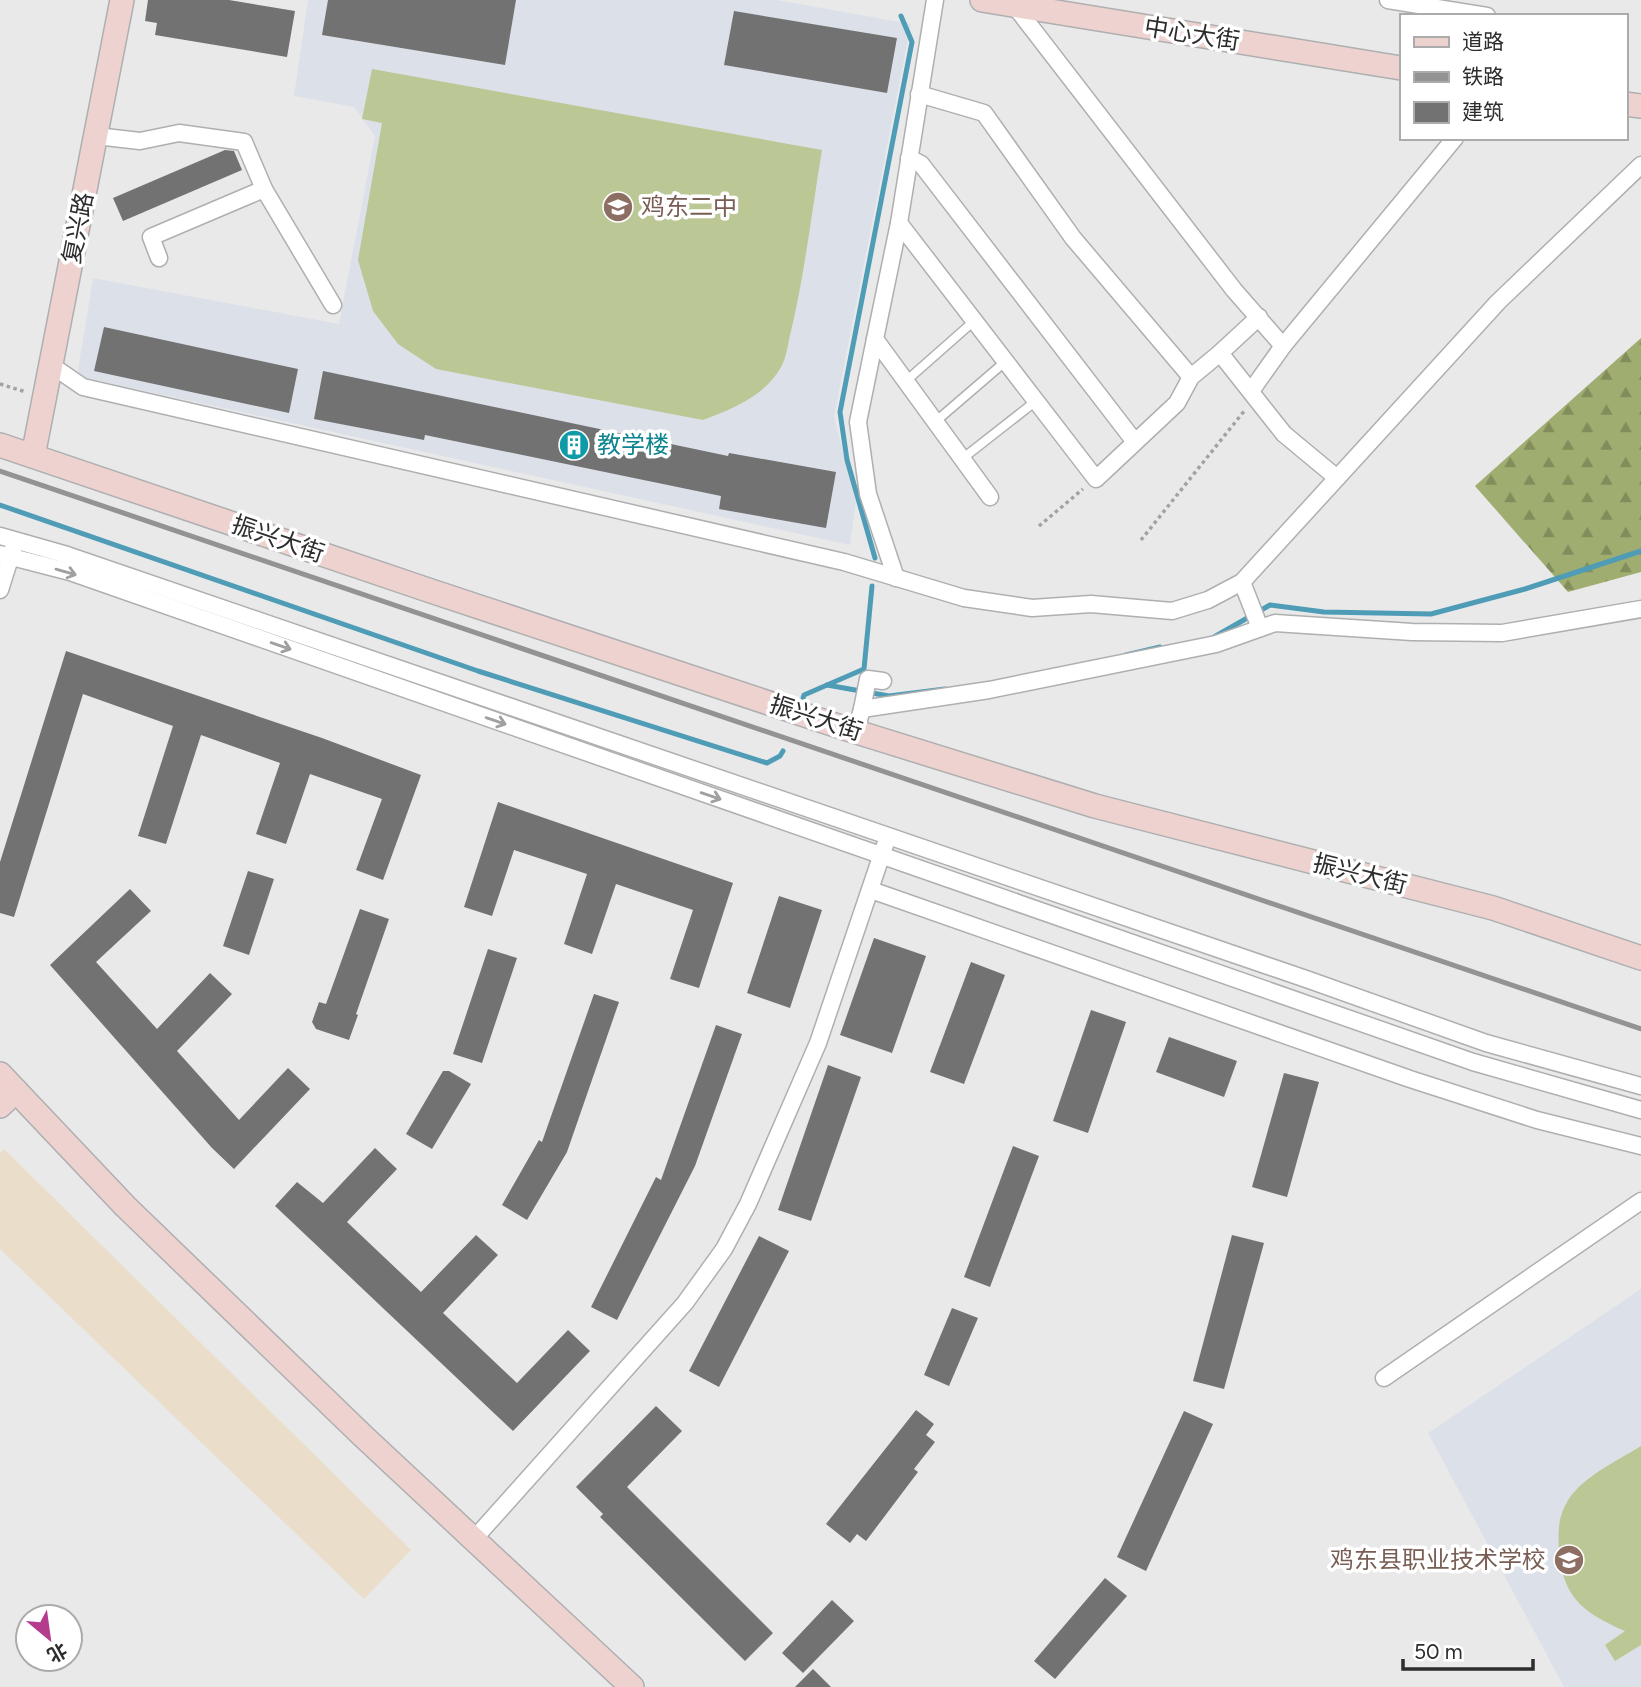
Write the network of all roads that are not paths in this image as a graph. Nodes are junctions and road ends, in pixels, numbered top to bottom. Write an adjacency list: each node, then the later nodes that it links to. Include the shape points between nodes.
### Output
1 (122, 0): 9 (street, 复兴路)
2 (935, 0): 8 (street)
3 (982, 0): 5 (street, 中心大街)
4 (1388, 0): 6 (street)
5 (1014, 5): 7 (street, 中心大街); 17 (street)
6 (1475, 14)
7 (1400, 68)
8 (919, 94): 11 (street); 24 (street, via 984,113 1073,238)
9 (96, 136): 13 (street, via 140,141 179,133 244,142); 23 (street, 复兴路)
10 (1453, 140): 20 (street)
11 (909, 158): 14 (street); 29 (street, via 921,164)
12 (1641, 165): 33 (street, via 1498,302)
13 (264, 189): 15 (street, via 151,237); 16 (street)
14 (899, 223): 18 (street); 19 (street)
15 (159, 258)
16 (333, 305)
17 (1259, 317): 20 (street); 21 (street)
18 (974, 321): 22 (street); 25 (lane)
19 (875, 339): 25 (street); 37 (street, via 858,422 868,494)
20 (1283, 346): 26 (street)
21 (1220, 353): 24 (street); 26 (street)
22 (1006, 361): 27 (street); 28 (lane)
23 (51, 365): 31 (street, 复兴路); 37 (street, via 83,387 844,562)
24 (1191, 377): 29 (street, via 1177,402)
25 (906, 382): 28 (street)
26 (1253, 394): 33 (street, via 1284,434)
27 (1036, 401): 29 (street, via 1096,479); 32 (lane)
28 (935, 422): 32 (street)
29 (1135, 442)
30 (0, 445): 31 (street, 振兴大街)
31 (33, 456): 43 (street, 振兴大街, via 428,590)
32 (962, 459): 34 (street)
33 (1337, 478): 38 (street)
34 (990, 497)
35 (8, 538): 39 (street); 44 (street)
36 (0, 554): 50 (street, one-way to 50, via 70,572 1472,1062)
37 (896, 578): 38 (street, via 964,598 1032,608 1091,604 1172,611 1208,600)
38 (1242, 582): 41 (street)
39 (0, 590)
40 (1641, 609): 41 (street, via 1502,633 1275,623)
41 (1260, 628): 43 (street, via 1216,644)
42 (883, 681): 43 (street, via 868,679)
43 (859, 720): 46 (street, 振兴大街, via 1095,806 1493,908)
44 (888, 836): 45 (street); 48 (street, via 1486,1043)
45 (870, 890): 51 (street, via 1410,1079 1536,1120); 54 (street, via 818,1042 724,1249 685,1303)
46 (1641, 958)
47 (0, 1074): 49 (street)
48 (1641, 1086)
49 (8, 1098): 54 (street)
50 (1641, 1110)
51 (1641, 1146)
52 (1641, 1201): 53 (street)
53 (1384, 1378)
54 (474, 1539): 55 (street)
55 (632, 1687)

